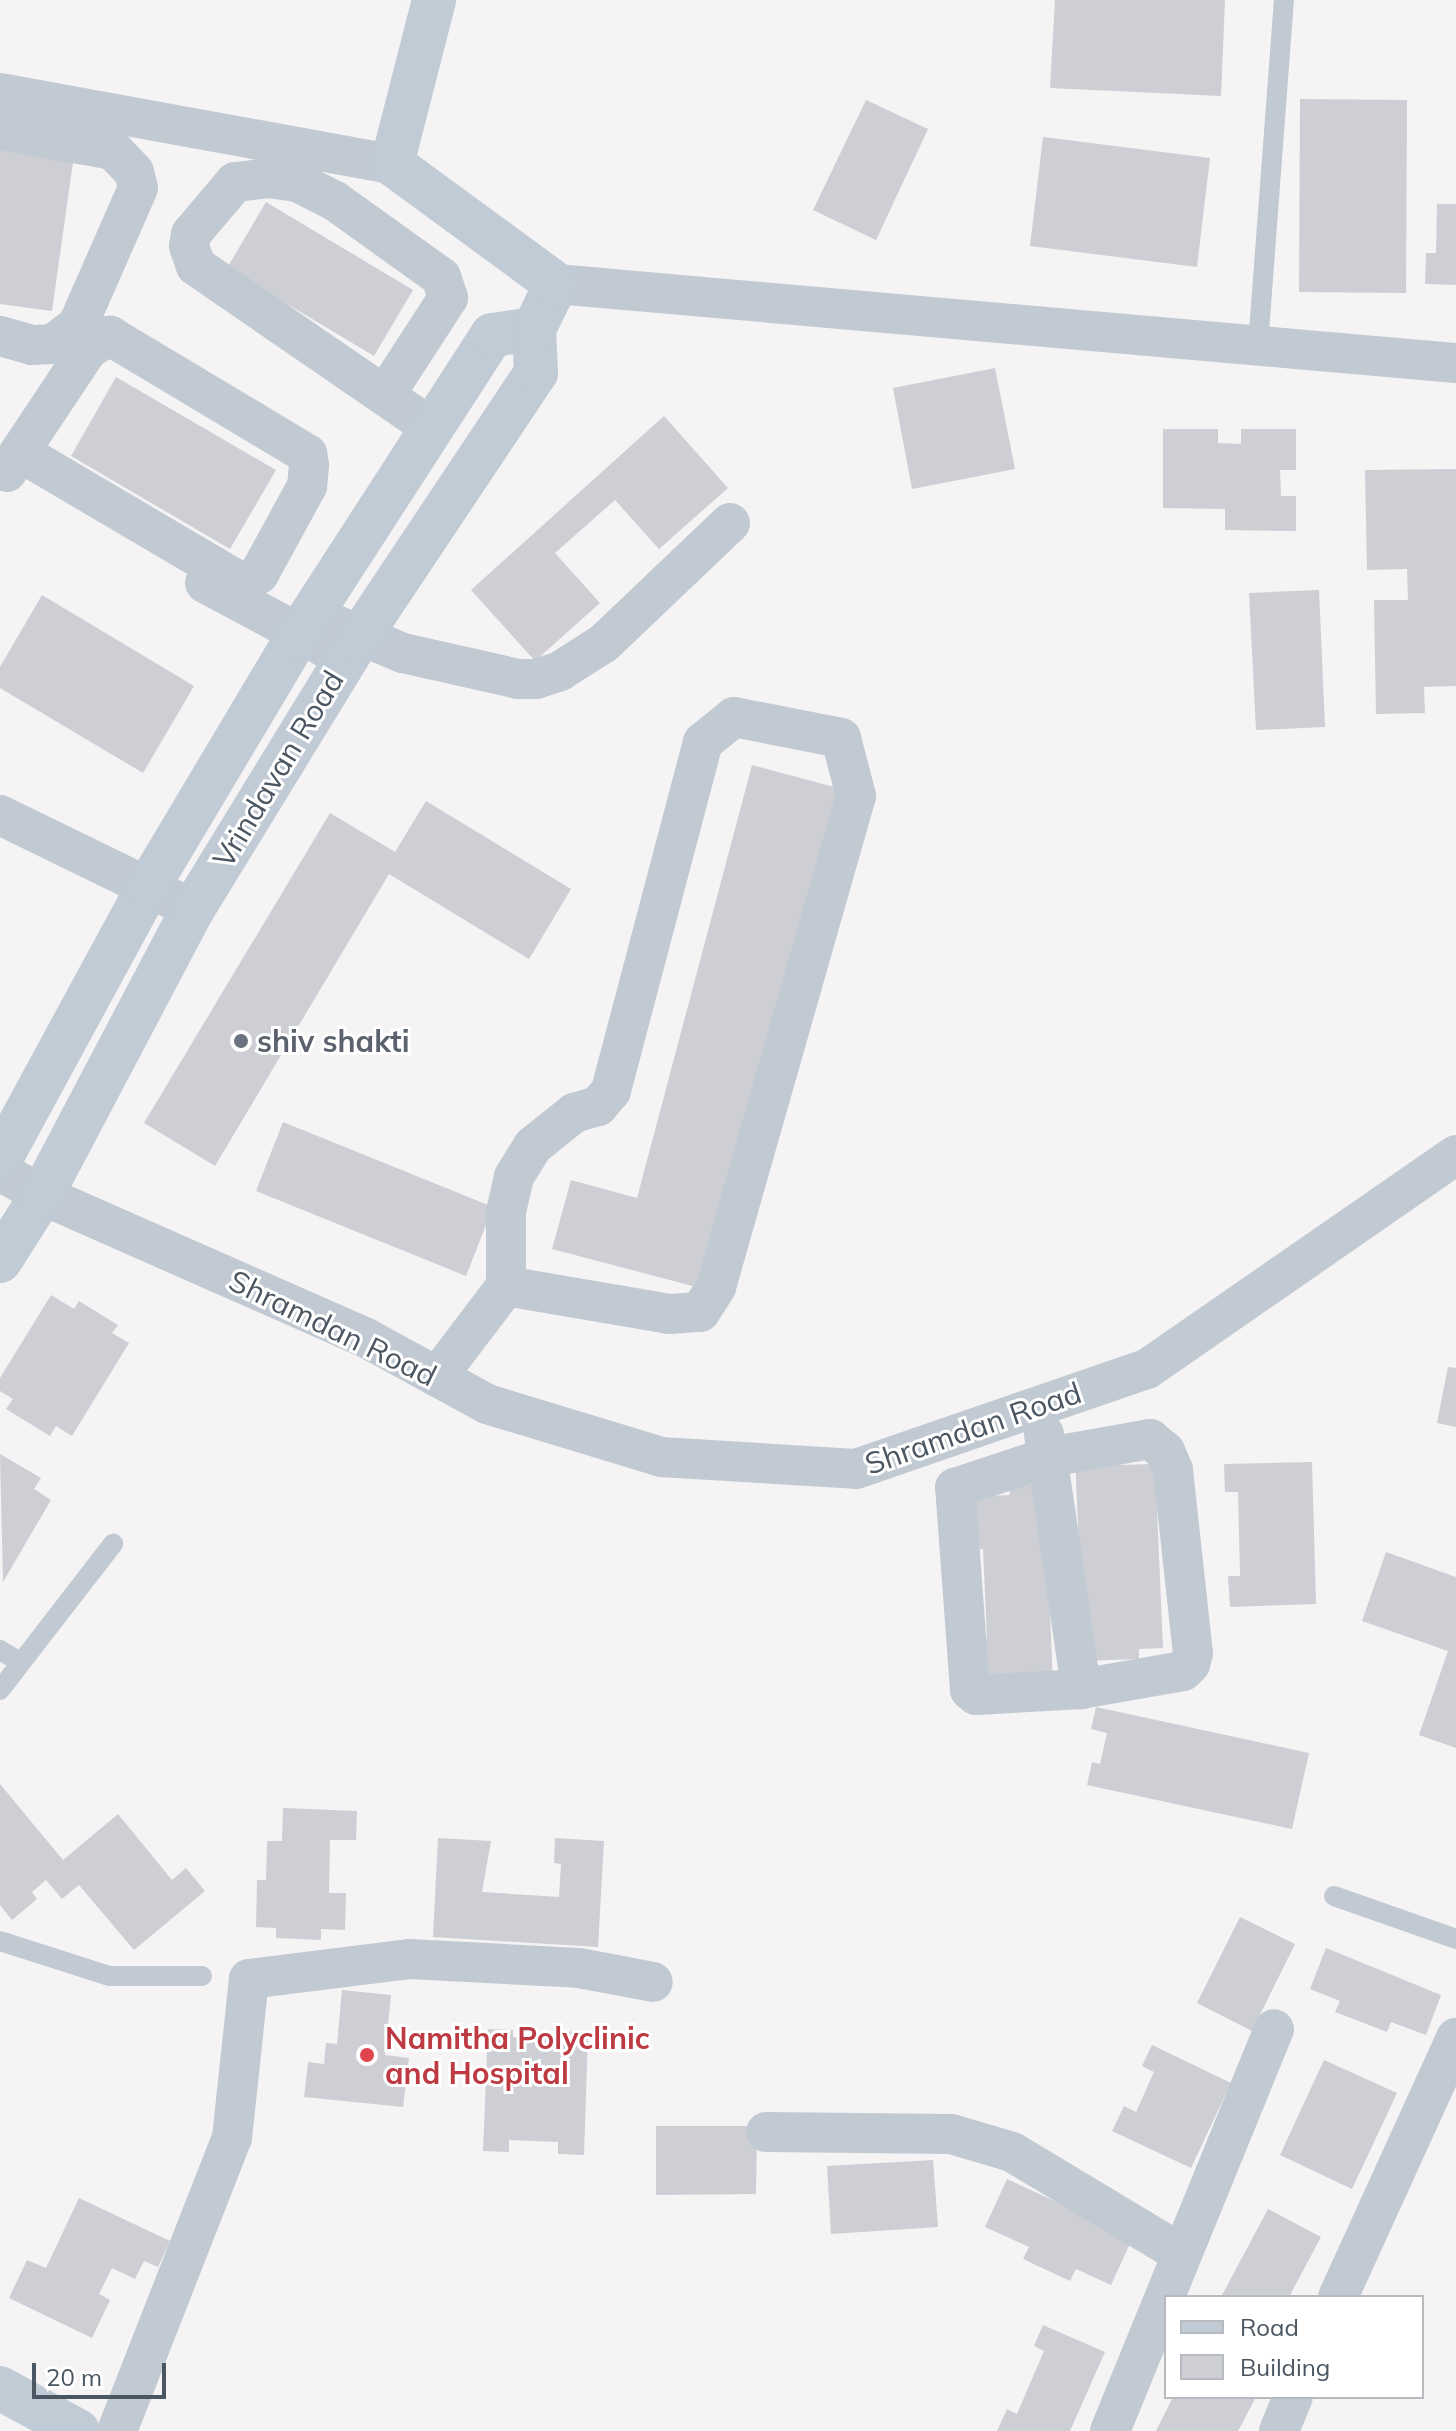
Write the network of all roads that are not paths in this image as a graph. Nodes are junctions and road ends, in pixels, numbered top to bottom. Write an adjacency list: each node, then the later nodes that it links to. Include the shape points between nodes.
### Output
1 (434, 0): 5 (street)
2 (1284, 0): 9 (lane)
3 (0, 93): 5 (street)
4 (0, 130): 8 (street, via 113,150 134,172 138,188 78,325 53,344 32,345)
5 (392, 164): 6 (street)
6 (556, 284): 7 (street, Vrindavan Road); 9 (street)
7 (534, 329): 12 (street, via 492,335); 15 (street, Vrindavan Road, via 536,373)
8 (0, 336)
9 (1258, 345): 10 (street)
10 (1456, 363)
11 (385, 395): 11 (street, via 196,266 191,234 235,182 297,182 335,201 441,277 448,298); 12 (street)
12 (432, 428): 14 (street)
13 (9, 464): 13 (street, via 88,349 110,336 307,454 309,465 307,486 259,574 242,583); 17 (street)
14 (396, 484): 15 (street); 17 (street)
15 (440, 517): 18 (street, Vrindavan Road)
16 (730, 523): 18 (street, via 604,643 560,671 536,679)
17 (305, 625): 18 (street); 20 (street)
18 (352, 648): 21 (street, Vrindavan Road)
19 (0, 815): 20 (street)
20 (148, 887): 21 (street); 23 (street)
21 (193, 909): 25 (street, Vrindavan Road)
22 (1456, 1155): 29 (street, Shramdan Road, via 1147,1369)
23 (0, 1160)
24 (0, 1171): 25 (street, Shramdan Road)
25 (42, 1195): 26 (street, Vrindavan Road); 28 (street, Shramdan Road, via 368,1339)
26 (0, 1261)
27 (506, 1286): 27 (street, via 670,1314 700,1312 716,1287 856,796 841,738 734,717 703,742 611,1091 598,1106 574,1113 533,1146 514,1177 506,1212); 28 (street)
28 (437, 1377): 29 (street, Shramdan Road, via 487,1404 661,1457 856,1469)
29 (1036, 1407): 30 (street)
30 (1049, 1457): 34 (street); 34 (street, via 955,1488 970,1690 987,1697); 34 (street, via 1150,1439 1165,1451 1173,1470 1190,1664 1183,1671)
31 (113, 1544): 33 (lane)
32 (0, 1650): 33 (lane)
33 (20, 1662): 35 (lane)
34 (1081, 1689)
35 (0, 1690)
36 (1334, 1896): 37 (lane)
37 (1456, 1939)
38 (0, 1941): 39 (lane, via 109,1976)
39 (202, 1976)
40 (653, 1982): 49 (street, via 579,1968 409,1959 249,1979 232,2138)
41 (1274, 2029): 44 (street)
42 (1456, 2038): 45 (street)
43 (766, 2132): 44 (street, via 951,2134 1012,2152)
44 (1180, 2253): 50 (street)
45 (1339, 2295)
46 (0, 2388): 48 (street)
47 (1292, 2399): 51 (street)
48 (78, 2431)
49 (117, 2431)
50 (1110, 2431)
51 (1279, 2431)

